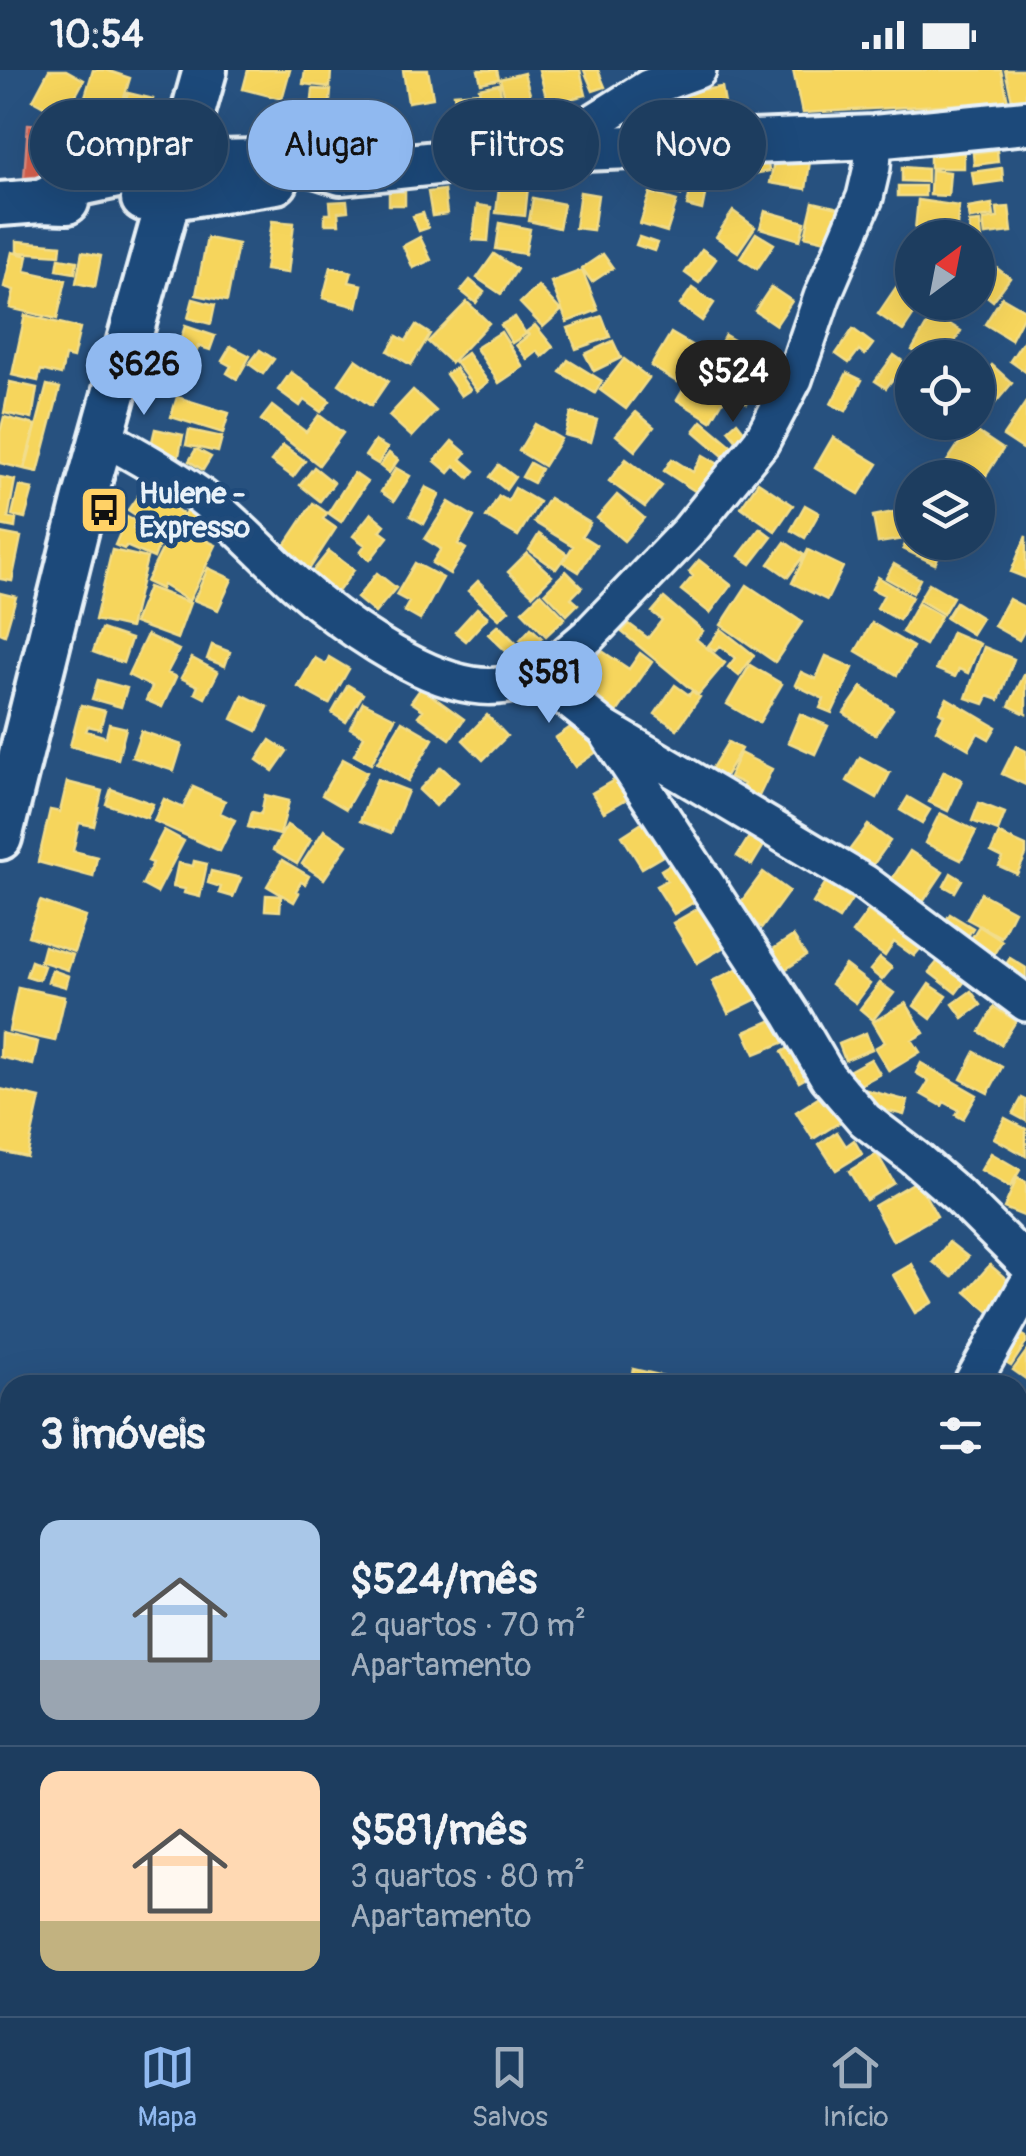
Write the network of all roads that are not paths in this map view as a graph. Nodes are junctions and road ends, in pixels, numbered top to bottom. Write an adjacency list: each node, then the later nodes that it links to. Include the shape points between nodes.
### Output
1 (698, 70): 3 (street)
2 (203, 78): 8 (main road, via 224,133); 12 (main road, via 143,150)
3 (645, 79): 4 (street)
4 (599, 118)
5 (1026, 122): 6 (main road)
6 (874, 137): 7 (main road); 15 (street, via 865,197 794,379 761,442 689,531)
7 (599, 148)
8 (248, 152)
9 (248, 183): 13 (main road, via 180,239)
10 (135, 190): 12 (main road, via 86,202)
11 (172, 190): 13 (main road)
12 (39, 196)
13 (136, 316): 14 (main road)
14 (101, 436): 15 (street, via 201,496 296,584 384,648 474,686 508,686); 17 (main road)
15 (540, 676): 16 (street)
16 (604, 728): 19 (street, via 865,884); 20 (street, via 828,1077 866,1120 959,1196)
17 (5, 794): 18 (main road)
18 (0, 838)
19 (1026, 1003)
20 (1026, 1263)
21 (1026, 1287): 22 (street)
22 (977, 1375)

